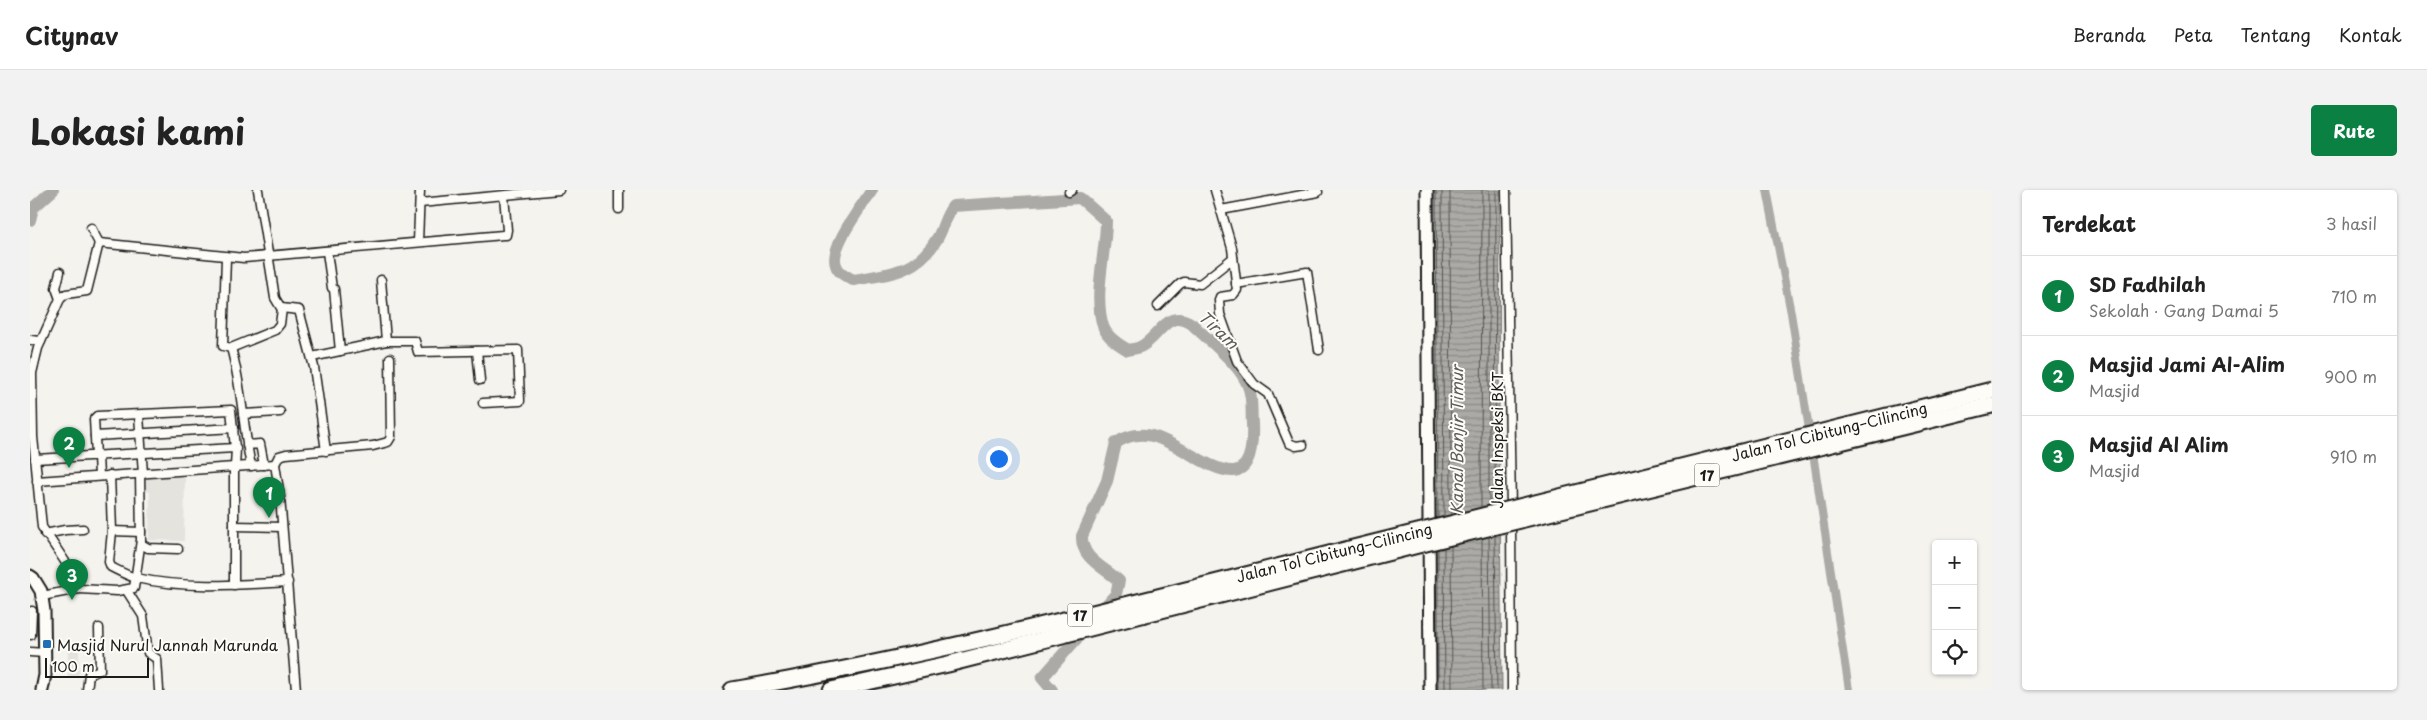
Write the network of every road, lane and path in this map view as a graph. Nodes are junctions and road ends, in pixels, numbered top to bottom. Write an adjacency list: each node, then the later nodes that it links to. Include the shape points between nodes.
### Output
1 (258, 190): 17 (street)
2 (420, 190): 10 (street)
3 (559, 190): 9 (street)
4 (619, 190): 11 (street)
5 (1215, 190): 12 (street)
6 (1427, 190): 90 (street)
7 (1506, 190): 91 (street, Jalan Inspeksi BKT)
8 (1318, 192): 12 (street)
9 (504, 196): 10 (street); 14 (street, via 506,235)
10 (420, 203): 14 (street)
11 (619, 209)
12 (1221, 210): 19 (street)
13 (91, 228): 15 (street)
14 (418, 242): 16 (street)
15 (99, 244): 18 (street); 23 (street, via 86,292 66,294)
16 (327, 252): 17 (street); 31 (street)
17 (268, 257): 18 (street); 25 (street, via 275,298)
18 (226, 258): 29 (street, via 221,345)
19 (1233, 258): 22 (street); 24 (street, via 1200,284 1180,284)
20 (60, 272): 23 (street, via 56,288)
21 (382, 280): 28 (street)
22 (1236, 284): 30 (street, via 1307,272); 49 (street, via 1235,294 1220,297 1219,302 1237,361 1254,384 1268,394 1289,442)
23 (60, 299): 27 (street)
24 (1158, 306)
25 (282, 309): 29 (street, via 280,324 275,330); 33 (street, via 298,310)
26 (30, 340): 27 (street)
27 (41, 341): 35 (street)
28 (386, 341): 31 (street); 32 (street, via 415,341 418,352)
29 (231, 348): 42 (street, via 239,378)
30 (1319, 350)
31 (340, 351): 33 (street)
32 (478, 351): 36 (street); 38 (street, via 519,351 520,401)
33 (312, 357): 51 (street)
34 (390, 358): 51 (street, via 390,440 373,446)
35 (31, 373): 40 (street)
36 (480, 380)
37 (1992, 390): 88 (highway, Jalan Tol Cibitung–Cilincing / 17, bridge, via 955,645 811,677)
38 (483, 403)
39 (1992, 405): 89 (highway, Jalan Tol Cibitung–Cilincing / 17, bridge)
40 (31, 409): 47 (street)
41 (280, 412): 42 (street)
42 (243, 414): 48 (street)
43 (139, 415): 44 (street, via 230,409); 45 (street); 46 (street, via 95,417)
44 (234, 428): 45 (street); 50 (street)
45 (140, 434): 46 (street); 52 (street)
46 (95, 436): 53 (street)
47 (31, 438): 54 (street)
48 (247, 445): 56 (street, via 260,445); 57 (street)
49 (1303, 445)
50 (236, 447): 52 (street); 58 (street)
51 (326, 451): 55 (street, via 282,455)
52 (142, 454): 53 (street); 59 (street)
53 (97, 456): 54 (street); 61 (street)
54 (35, 459): 62 (street)
55 (274, 464): 56 (street); 64 (street)
56 (264, 465): 57 (street)
57 (251, 466): 58 (street)
58 (235, 467): 59 (street); 63 (street)
59 (142, 474): 60 (street); 67 (street)
60 (110, 475): 61 (street); 66 (street)
61 (98, 476): 62 (street)
62 (37, 481): 68 (street, via 40,520)
63 (234, 526): 64 (street); 74 (street)
64 (282, 527): 73 (street)
65 (83, 529): 68 (street)
66 (112, 531): 67 (street); 72 (street, via 109,565)
67 (141, 532): 69 (street)
68 (45, 534): 75 (street, via 76,578)
69 (141, 544): 70 (street, via 148,548); 72 (street)
70 (178, 549)
71 (30, 576): 77 (street)
72 (135, 577): 74 (street); 76 (street, via 134,588)
73 (288, 582): 74 (street); 87 (street)
74 (234, 585)
75 (78, 589): 76 (street); 77 (street)
76 (127, 591): 86 (street, via 143,616 148,653 157,658)
77 (42, 596): 79 (street)
78 (31, 611): 79 (street); 81 (street)
79 (44, 611): 83 (street)
80 (99, 628): 85 (street, via 100,670 89,674)
81 (31, 635)
82 (30, 652): 83 (street)
83 (45, 653): 84 (street)
84 (42, 690)
85 (87, 690)
86 (159, 690)
87 (296, 690)
88 (732, 690)
89 (830, 690)
90 (1430, 690)
91 (1512, 690)

